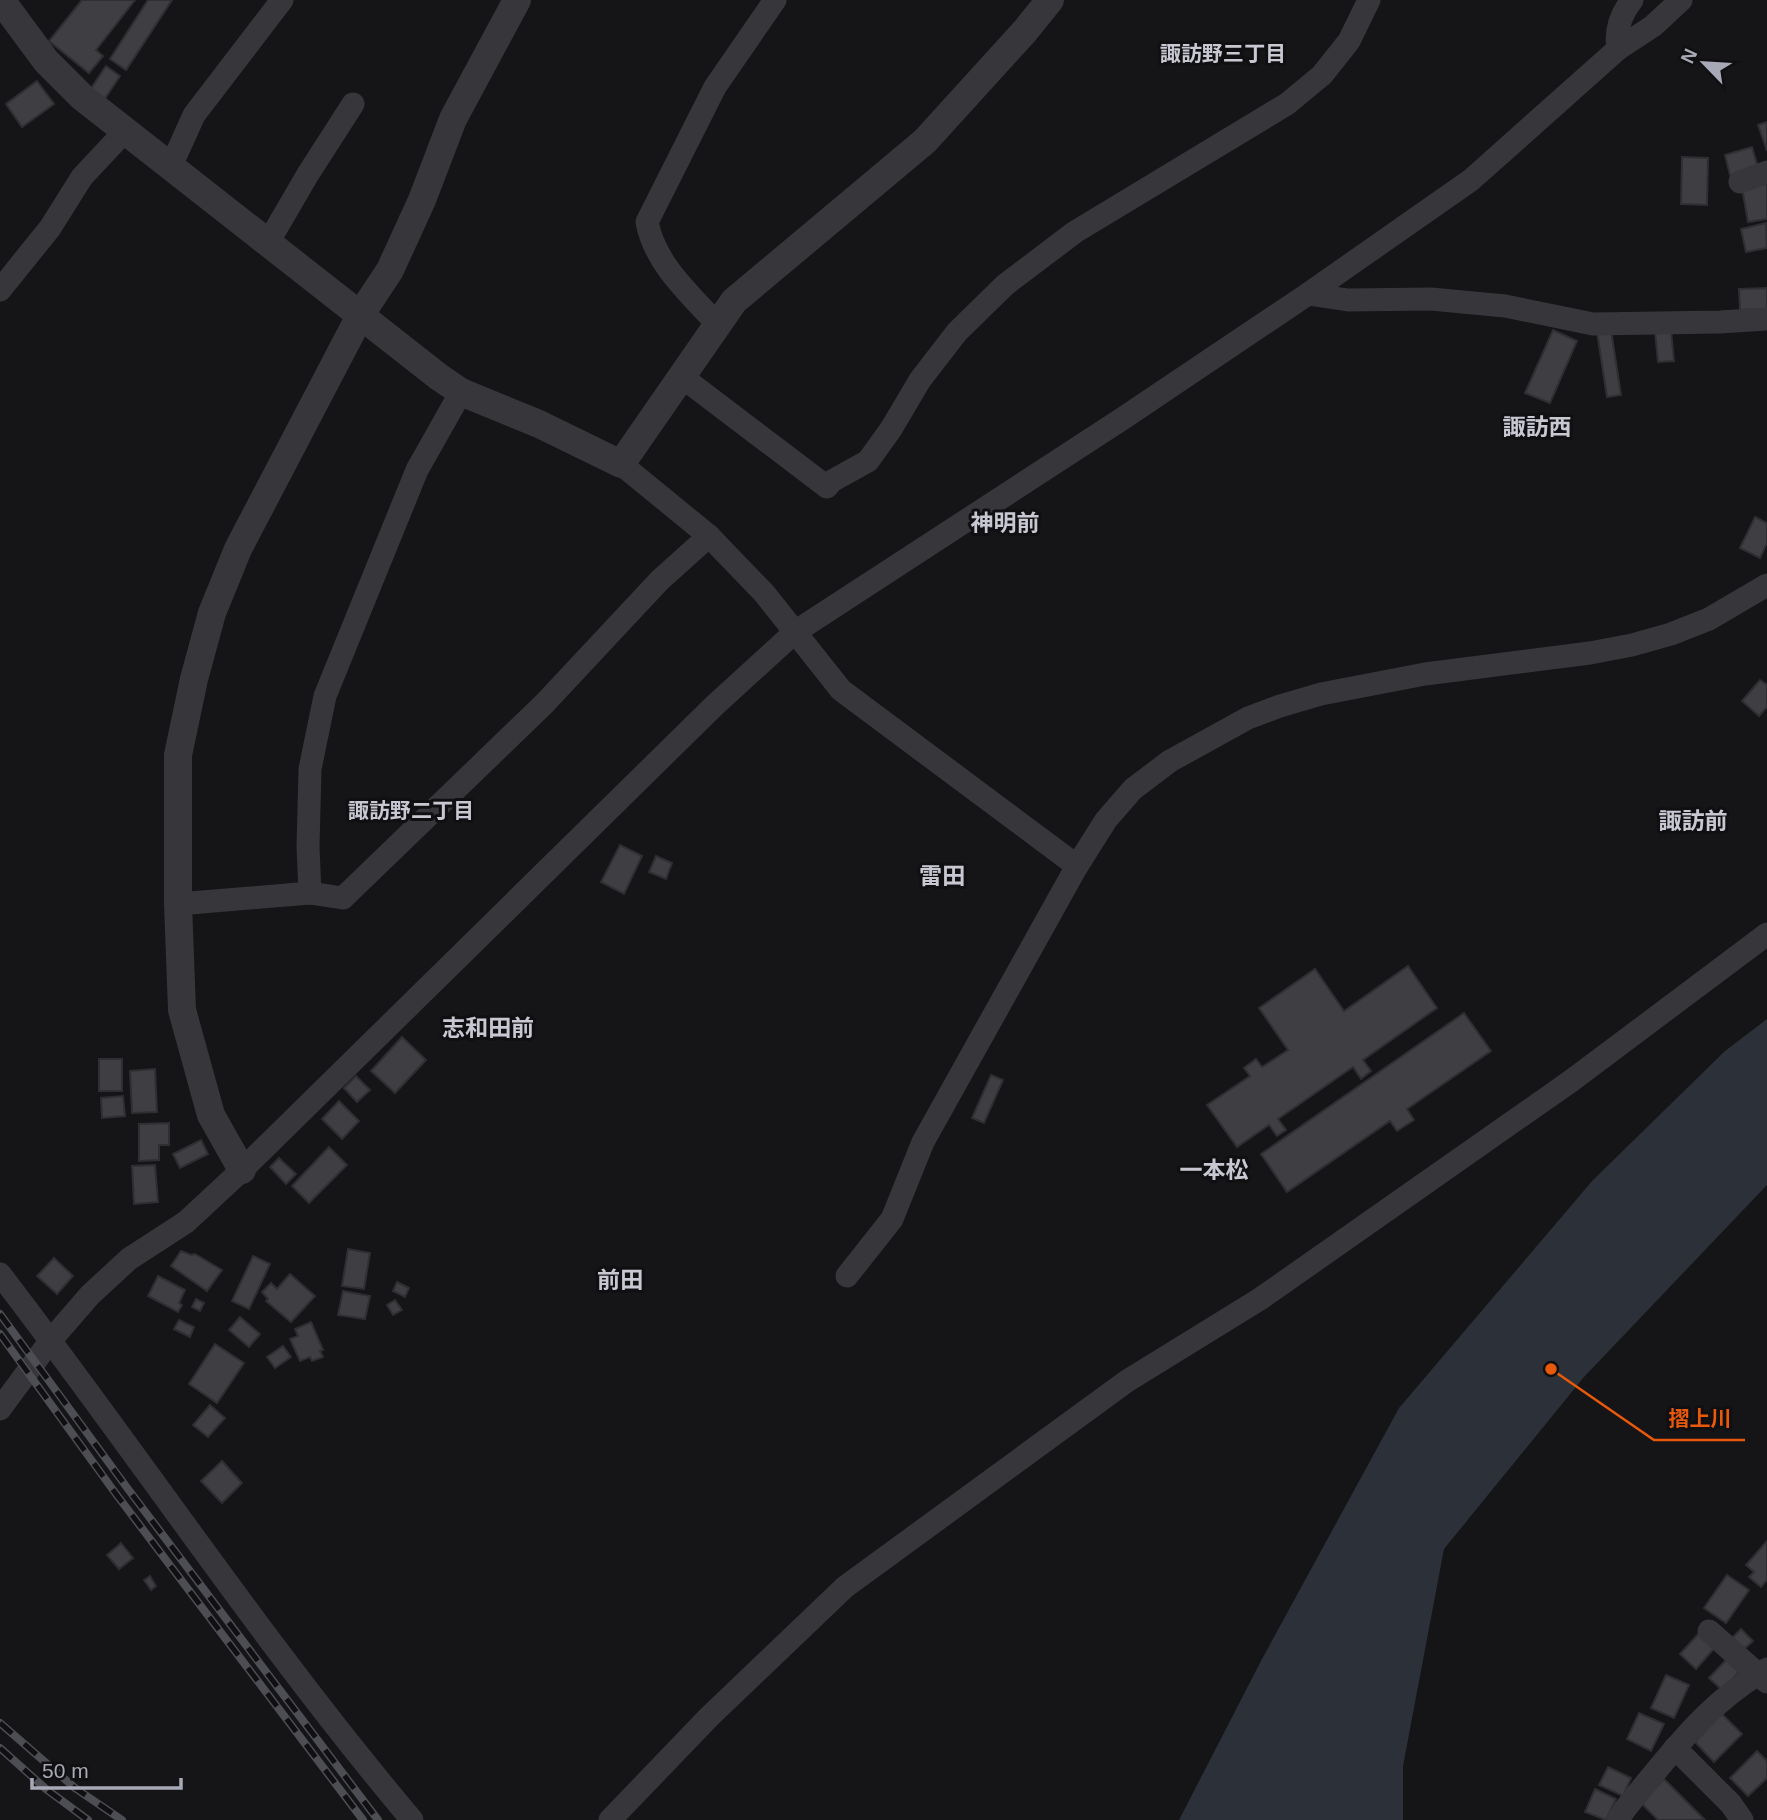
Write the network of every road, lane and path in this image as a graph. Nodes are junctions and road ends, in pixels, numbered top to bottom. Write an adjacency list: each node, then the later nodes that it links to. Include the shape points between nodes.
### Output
1 (1, 0): 11 (street, via 46,61 82,97)
2 (282, 0): 12 (street, via 194,115)
3 (517, 0): 18 (street, via 453,119 390,270)
4 (775, 0): 20 (street, via 715,86 646,222 650,240 671,274)
5 (1050, 0): 20 (street, via 925,141 734,301)
6 (1369, 0): 21 (street, via 1349,41 1322,75 1287,104 1075,232 1005,285 957,332 868,461 827,487)
7 (1632, 0): 9 (street, via 1617,33)
8 (1681, 0): 9 (street)
9 (1618, 49): 17 (street, via 1471,180)
10 (353, 104): 15 (street)
11 (126, 130): 12 (street); 16 (street, via 82,177 50,228)
12 (170, 166): 15 (street)
13 (1767, 172): 14 (street)
14 (1740, 182)
15 (269, 241): 18 (street)
16 (0, 290)
17 (1308, 294): 19 (street, via 1348,300 1431,299 1506,306 1593,324); 26 (street)
18 (361, 314): 22 (street); 29 (street, via 238,549 212,613 178,755)
19 (1767, 319)
20 (717, 324): 21 (street)
21 (682, 377): 23 (street)
22 (461, 392): 23 (street); 28 (street, via 417,470 325,696 310,769)
23 (621, 464): 24 (street)
24 (709, 536): 26 (street); 28 (street, via 343,898)
25 (1767, 585): 27 (street, via 1709,619 1632,645 1376,682 1248,718 1170,761 1133,789 1106,820)
26 (795, 632): 27 (street, via 841,690); 31 (street)
27 (1077, 866): 33 (street, via 923,1142 892,1219)
28 (310, 893): 29 (street)
29 (178, 904): 31 (street, via 182,1010 211,1115)
30 (1767, 934): 40 (street, via 1560,1089 1260,1299 1127,1381 845,1587)
31 (242, 1170): 34 (street, via 186,1222 129,1259)
32 (0, 1274): 34 (street)
33 (847, 1276)
34 (51, 1340): 35 (street); 39 (street, via 212,1563)
35 (0, 1409)
36 (1709, 1631): 37 (street)
37 (1764, 1675): 38 (street, via 1743,1682)
38 (1675, 1748): 41 (street); 42 (street)
39 (412, 1820)
40 (610, 1820)
41 (1618, 1820)
42 (1742, 1820)

